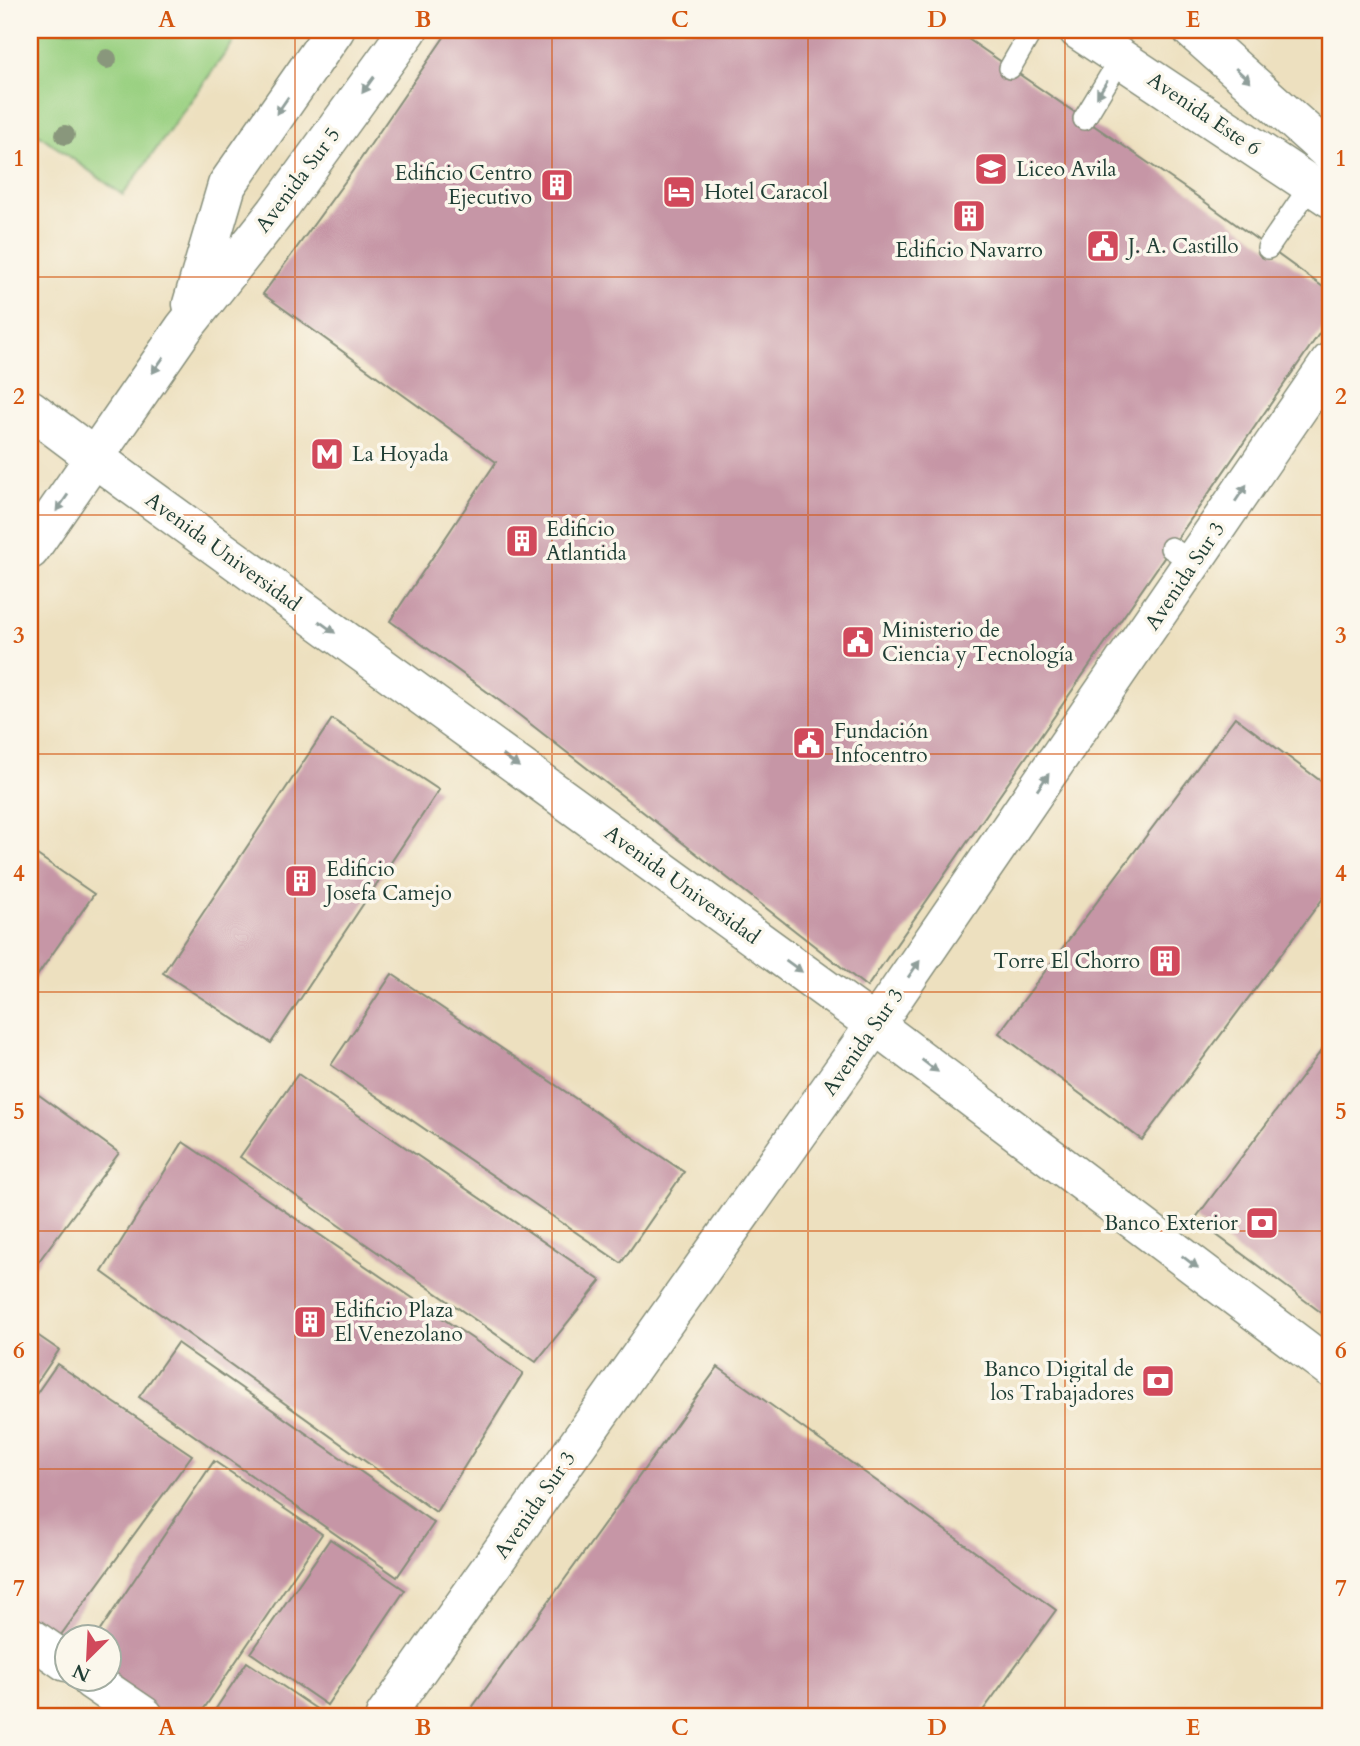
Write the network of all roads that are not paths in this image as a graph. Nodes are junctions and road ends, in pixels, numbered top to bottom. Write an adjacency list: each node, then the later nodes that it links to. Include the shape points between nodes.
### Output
1 (335, 30): 12 (street, Avenida Sur 5, one-way to 12, via 227,185)
2 (408, 30): 12 (street, Avenida Sur 5, one-way to 12, via 276,212)
3 (1032, 30): 7 (lane)
4 (1078, 30): 6 (street, Avenida Este 6)
5 (1192, 30): 9 (street, one-way to 9)
6 (1121, 58): 8 (lane, one-way to 8); 10 (street, Avenida Este 6)
7 (1010, 68)
8 (1084, 119)
9 (1330, 153)
10 (1320, 192): 11 (lane)
11 (1268, 248)
12 (184, 328): 15 (street, Avenida Sur 5, one-way to 15)
13 (1330, 362): 17 (street, Avenida Sur 3, one-way to 13, via 1182,555)
14 (30, 409): 15 (street, Avenida Universidad)
15 (94, 456): 16 (street, Avenida Sur 5, one-way to 16); 17 (street, Avenida Universidad, one-way to 17)
16 (30, 550)
17 (875, 1025): 18 (street, Avenida Universidad, one-way to 18); 23 (street, Avenida Sur 3)
18 (1330, 1368)
19 (30, 1637): 20 (street)
20 (52, 1652)
21 (112, 1694): 22 (street)
22 (144, 1716)
23 (385, 1716)

